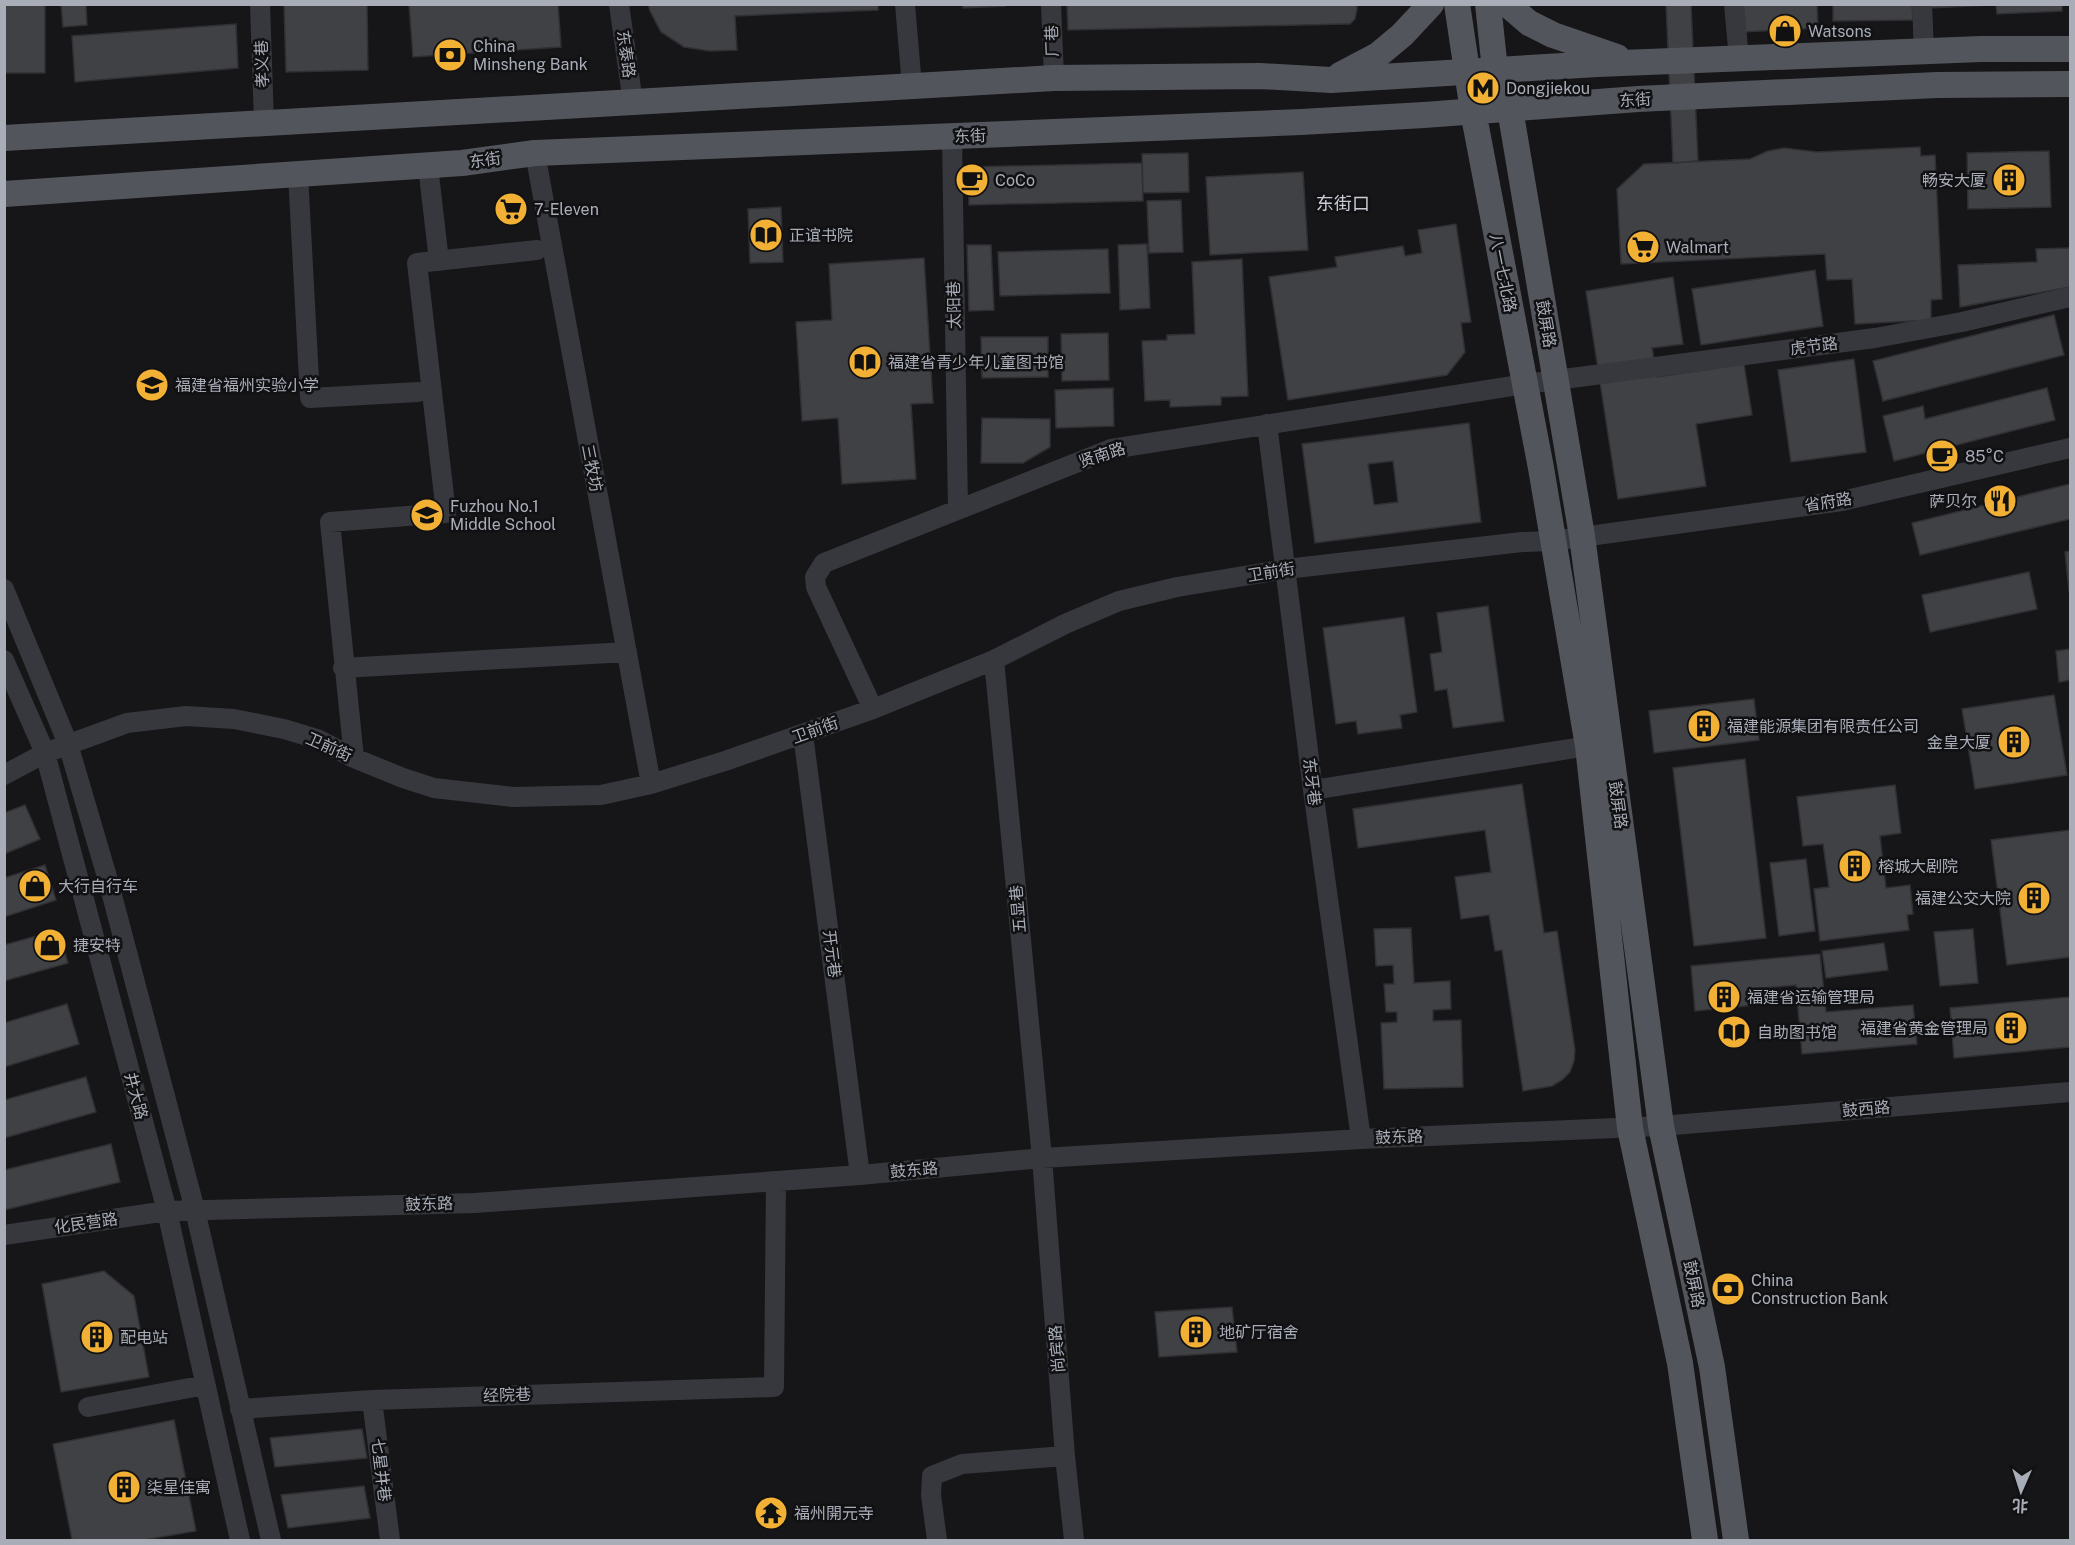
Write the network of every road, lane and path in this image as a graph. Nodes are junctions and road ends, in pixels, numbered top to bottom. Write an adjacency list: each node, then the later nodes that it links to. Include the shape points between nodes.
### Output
1 (260, 4): 24 (street, 孝义巷)
2 (619, 4): 21 (street, 东泰路)
3 (905, 4): 20 (street)
4 (1051, 4): 17 (street, 厂巷)
5 (1431, 4): 18 (main road, via 1378,55)
6 (1457, 4): 16 (main road, 八一七北路)
7 (1488, 4): 15 (main road)
8 (1507, 4): 14 (main road, via 1529,23 1553,34)
9 (1734, 4): 13 (street)
10 (1922, 4): 12 (street)
11 (2070, 49): 12 (main road)
12 (1924, 52): 13 (main road)
13 (1739, 59): 14 (main road)
14 (1638, 63): 15 (main road)
15 (1495, 70): 16 (main road); 22 (main road, 鼓屏路)
16 (1466, 71): 18 (main road); 23 (main road, 八一七北路)
17 (1054, 78): 18 (main road, via 1260,76); 20 (main road)
18 (1331, 80)
19 (2070, 84): 22 (main road, 东街, via 1937,85)
20 (912, 87): 21 (main road)
21 (633, 103): 24 (main road)
22 (1510, 109): 23 (main road, 东街); 34 (main road, 鼓屏路)
23 (1473, 111): 25 (main road, 东街); 35 (main road, 八一七北路)
24 (264, 123): 26 (main road)
25 (952, 136): 27 (main road, 东街); 39 (street, 太阳巷)
26 (4, 138)
27 (535, 153): 28 (main road, 东街); 44 (street, 三牧坊)
28 (428, 166): 29 (main road, 东街); 32 (street)
29 (298, 174): 30 (main road, 东街); 36 (street, via 310,398)
30 (4, 195)
31 (537, 250): 32 (street)
32 (439, 261): 47 (street, via 417,263 446,513 330,522)
33 (2070, 297): 34 (street, 虎节路, via 1875,338)
34 (1556, 380): 35 (street, 贤南路); 40 (main road, 鼓屏路)
35 (1526, 384): 37 (street, 贤南路); 41 (main road, 八一七北路)
36 (418, 392)
37 (1267, 424): 39 (street, 贤南路, via 1111,449); 42 (street, 东牙巷)
38 (2070, 448): 40 (street, 省府路, via 1842,501)
39 (958, 510): 48 (street, 贤南路, via 824,563 815,577 816,587)
40 (1582, 536): 41 (street, 卫前街); 58 (main road, 鼓屏路)
41 (1554, 540): 42 (street, 卫前街); 51 (main road, 鼓屏路)
42 (1286, 569): 46 (street, 卫前街, via 1119,601); 56 (street, 东牙巷)
43 (4, 589): 50 (street)
44 (627, 652): 47 (street); 55 (street, 三牧坊)
45 (4, 660): 52 (street, 井大路)
46 (994, 660): 48 (street, 卫前街); 61 (street, 五显巷)
47 (343, 668): 53 (street)
48 (873, 709): 49 (street, 卫前街)
49 (803, 734): 55 (street, 卫前街); 62 (street, 开元巷)
50 (68, 744): 52 (street, 卫前街); 53 (street, 卫前街, via 127,723 186,716 234,719 284,729); 64 (street)
51 (1588, 746): 56 (street); 59 (main road, 鼓屏路)
52 (45, 753): 54 (street, 卫前街); 65 (street, 井大路)
53 (354, 758): 55 (street, 卫前街, via 434,788 513,797 602,795)
54 (4, 775)
55 (651, 784)
56 (1313, 790): 60 (street, 东牙巷)
57 (2070, 1092): 58 (street, 鼓西路)
58 (1661, 1126): 59 (street, 鼓东路); 78 (main road, 鼓屏路, via 1712,1367)
59 (1630, 1128): 60 (street, 鼓东路); 77 (main road, 鼓屏路, via 1680,1363)
60 (1361, 1139): 61 (street, 鼓东路)
61 (1041, 1158): 62 (street, 鼓东路); 71 (street, 尚宾路)
62 (860, 1175): 63 (street, 鼓东路)
63 (776, 1181): 64 (street, 鼓东路, via 475,1203); 68 (street, 经院巷, via 774,1387)
64 (195, 1210): 65 (street, 鼓东路); 70 (street)
65 (167, 1211): 66 (street, 化民营路); 67 (street, 井大路)
66 (4, 1235)
67 (205, 1385): 69 (street); 72 (street, 井大路)
68 (372, 1400): 70 (street, 经院巷); 74 (street, 七星井巷)
69 (88, 1407)
70 (240, 1409): 73 (street)
71 (1065, 1456): 75 (street, via 962,1464 932,1476); 76 (street, 尚宾路)
72 (240, 1540)
73 (271, 1540)
74 (390, 1540)
75 (937, 1540)
76 (1074, 1540)
77 (1705, 1540)
78 (1736, 1540)

